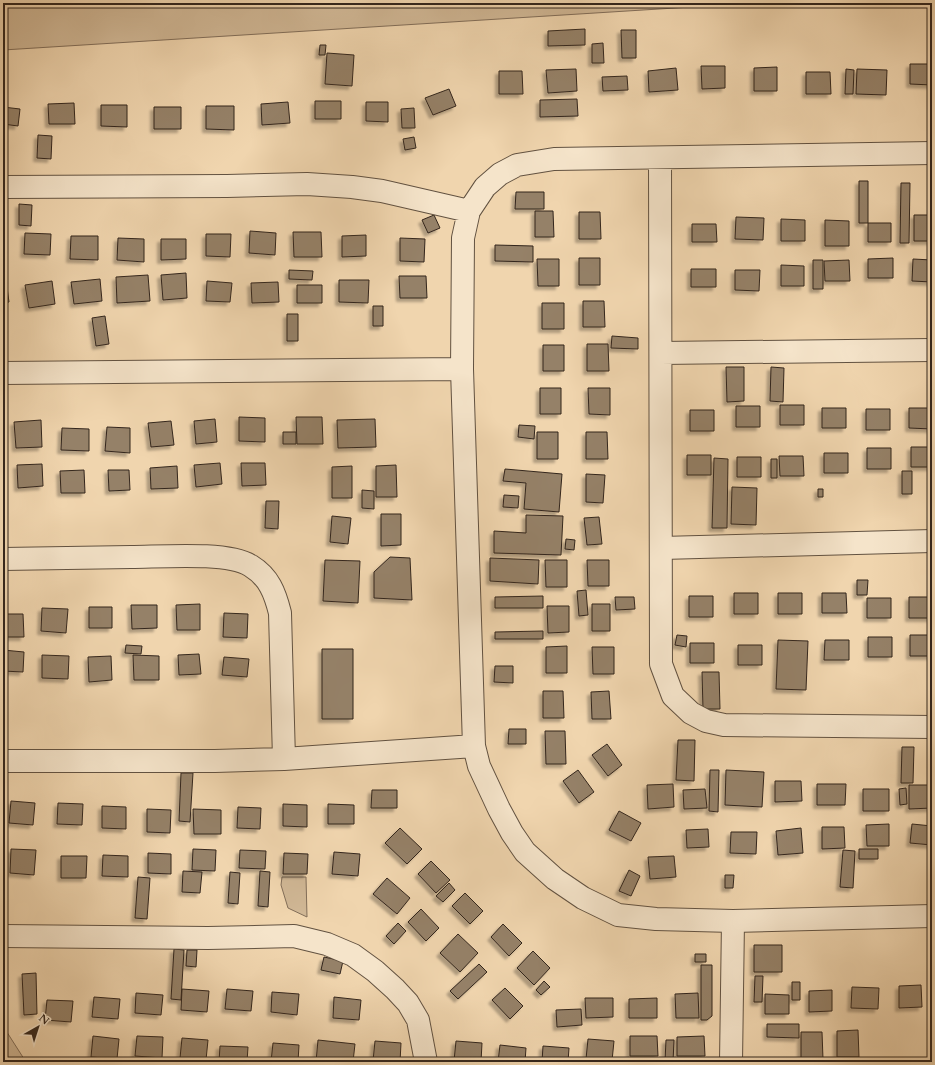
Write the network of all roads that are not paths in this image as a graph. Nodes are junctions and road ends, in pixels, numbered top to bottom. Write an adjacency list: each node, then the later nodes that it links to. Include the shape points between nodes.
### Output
1 (932, 153): 2 (street)
2 (660, 158): 4 (street, via 554,159 517,165 500,174 485,187); 6 (street)
3 (3, 187): 4 (street, via 307,184 382,191)
4 (469, 211): 7 (street, via 463,238)
5 (932, 350): 6 (street)
6 (661, 353): 10 (street)
7 (462, 369): 8 (street); 13 (street)
8 (3, 373)
9 (932, 541): 10 (street)
10 (662, 548): 12 (street, via 661,664 673,696 691,713 706,721 724,725)
11 (3, 559): 14 (street, via 182,556 232,558 250,565 268,581 274,591 280,613)
12 (932, 727)
13 (474, 746): 14 (street); 17 (street, via 479,766 512,833 525,852 555,879 583,898 618,914 656,919)
14 (284, 759): 15 (street, via 215,762)
15 (3, 761)
16 (932, 916): 17 (street)
17 (733, 921): 20 (street)
18 (3, 936): 19 (street, via 294,936 327,944 353,955 375,971 408,1003 418,1020)
19 (426, 1062)
20 (731, 1062)

